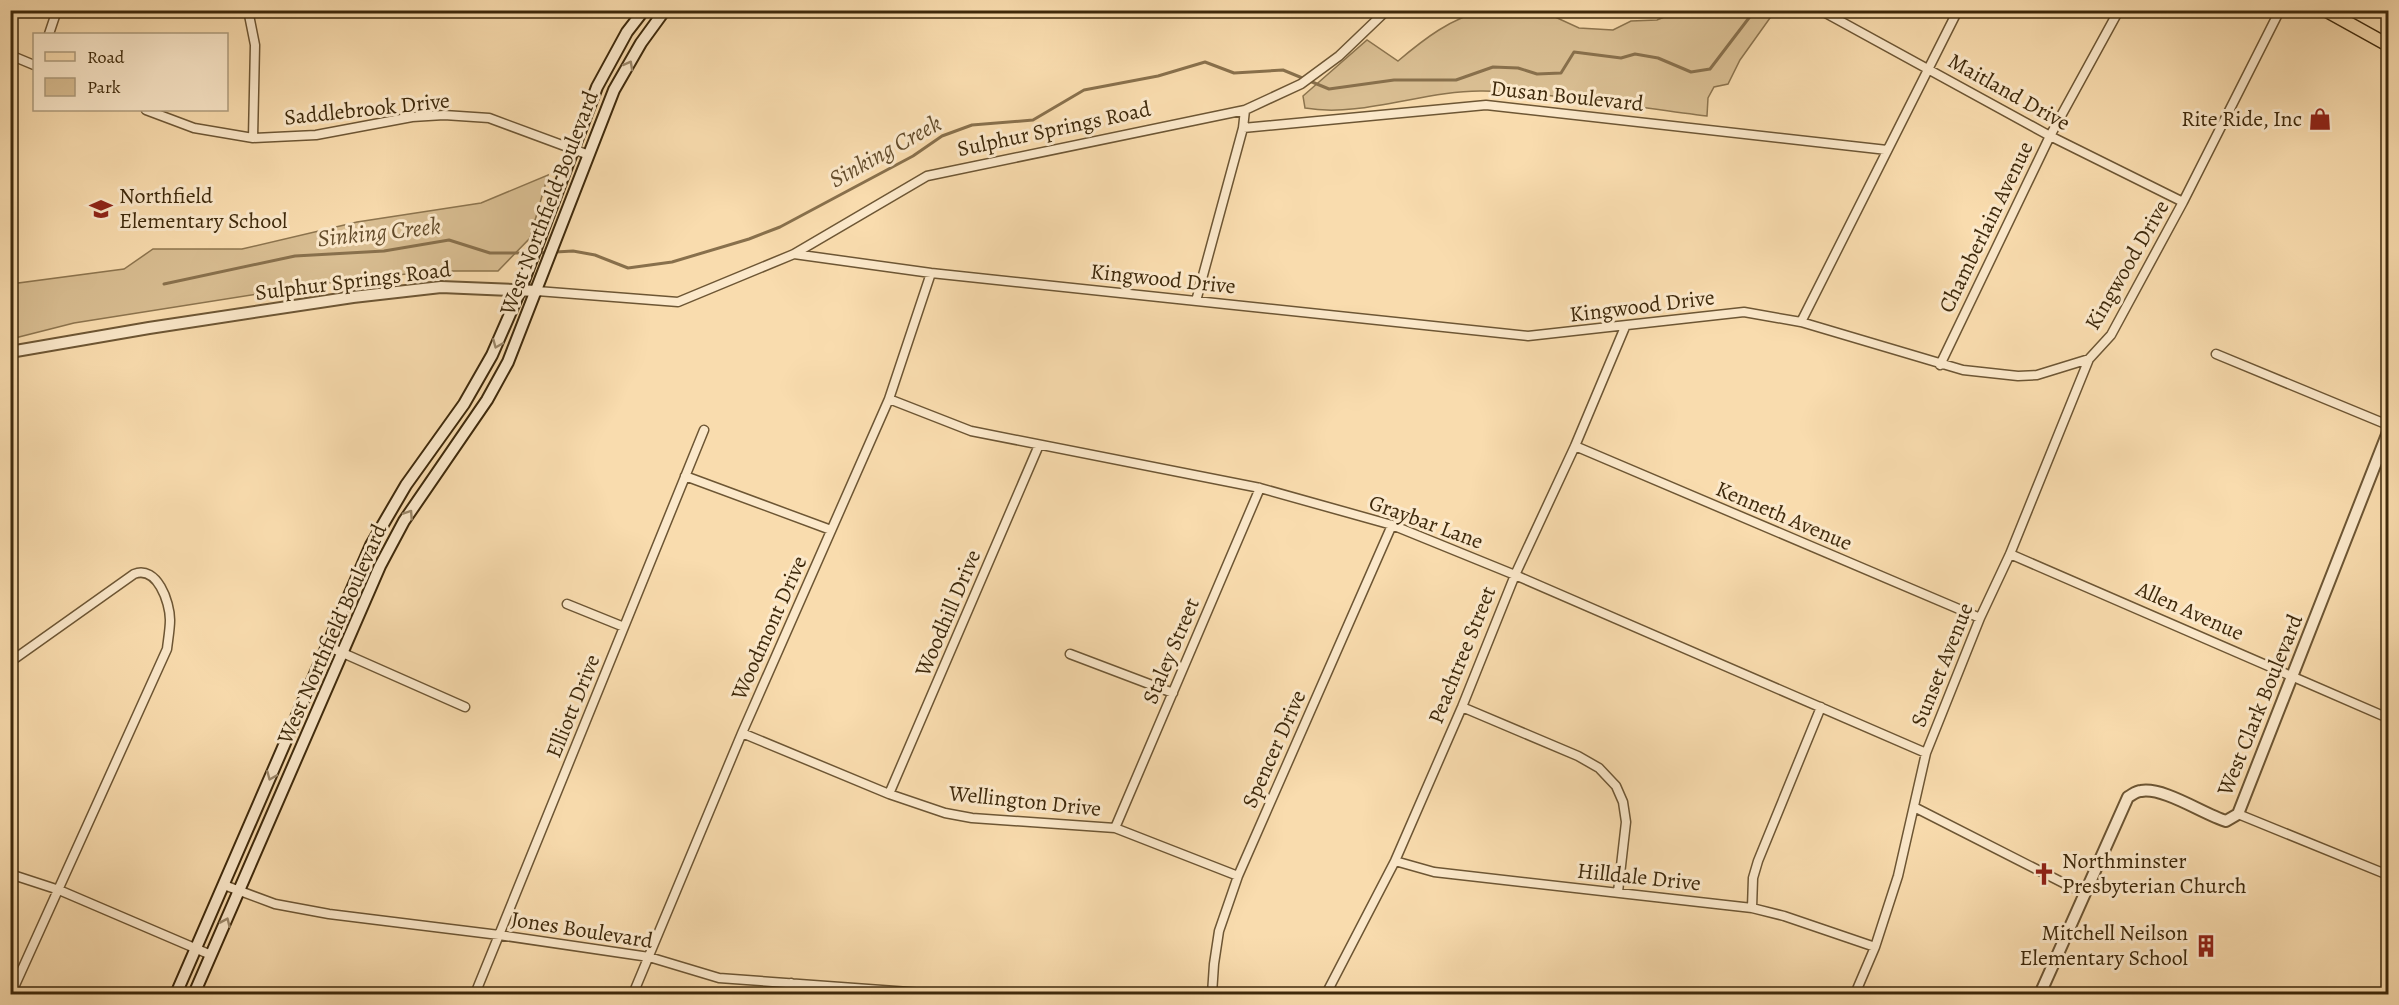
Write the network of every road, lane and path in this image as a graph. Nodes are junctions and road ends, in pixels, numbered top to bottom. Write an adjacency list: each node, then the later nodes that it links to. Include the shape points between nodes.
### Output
1 (57, 10): 11 (street)
2 (248, 10): 20 (street, via 255,45)
3 (644, 10): 21 (main road, West Northfield Boulevard, via 627,32 597,87)
4 (665, 10): 23 (main road, West Northfield Boulevard, one-way to 4, via 615,90)
5 (1388, 10): 16 (street, Sulphur Springs Road, via 1339,56 1301,84)
6 (1820, 10): 15 (street, Maitland Drive)
7 (1958, 10): 15 (street)
8 (2119, 10): 19 (street, Chamberlain Avenue)
9 (2280, 10): 24 (street, Kingwood Drive)
10 (2325, 10): 12 (main road)
11 (49, 33)
12 (2388, 45)
13 (10, 56): 14 (street)
14 (33, 65)
15 (1929, 68): 19 (street, Maitland Drive); 22 (street)
16 (1245, 110): 18 (street); 25 (street, Sulphur Springs Road, via 927,176)
17 (149, 111): 20 (street, Saddlebrook Drive, via 194,128)
18 (1243, 128): 22 (street, Dusan Boulevard, via 1486,105); 29 (street)
19 (2050, 136): 24 (street, Maitland Drive); 35 (street, Chamberlain Avenue)
20 (253, 138): 21 (street, Saddlebrook Drive, via 316,135 444,115 489,118)
21 (572, 149): 23 (street, Saddlebrook Drive); 27 (main road, West Northfield Boulevard)
22 (1887, 150): 30 (street)
23 (589, 155): 28 (main road, West Northfield Boulevard)
24 (2183, 202): 34 (street, Kingwood Drive, via 2111,335)
25 (794, 254): 26 (street, Kingwood Drive); 28 (street, Sulphur Springs Road, via 678,302)
26 (931, 273): 29 (street, Kingwood Drive); 36 (street, Woodmont Drive)
27 (520, 291): 28 (main road, Sulphur Springs Road); 32 (main road, Sulphur Springs Road, via 441,287 364,296); 51 (main road, West Northfield Boulevard, one-way to 51, via 492,355 464,404 406,485 371,545)
28 (537, 291): 52 (main road, West Northfield Boulevard, one-way to 28, via 404,521 487,400 508,362)
29 (1196, 301): 31 (street, Kingwood Drive, via 1528,336)
30 (1801, 322): 31 (street, Kingwood Drive, via 1744,312); 35 (street, Kingwood Drive)
31 (1625, 327): 41 (street, Peachtree Street)
32 (10, 352)
33 (2216, 354): 37 (street)
34 (2089, 359): 35 (street, Kingwood Drive, via 2037,375 2018,376); 46 (street, Sunset Avenue)
35 (1940, 365)
36 (889, 399): 40 (street, Graybar Lane, via 971,431); 45 (street, Woodmont Drive)
37 (2388, 425)
38 (704, 430): 42 (street, Elliott Drive)
39 (2388, 432): 55 (main road, West Clark Boulevard)
40 (1040, 445): 43 (street, Graybar Lane); 63 (street, Woodhill Drive)
41 (1575, 446): 47 (street, Peachtree Street); 49 (street, Kenneth Avenue)
42 (685, 476): 45 (street); 50 (street, Elliott Drive)
43 (1260, 488): 44 (street, Graybar Lane); 56 (street, Staley Street)
44 (1392, 525): 47 (street, Graybar Lane); 70 (street, Spencer Drive)
45 (831, 530): 61 (street, Woodmont Drive)
46 (2010, 554): 49 (street, Sunset Avenue); 55 (street, Allen Avenue)
47 (1515, 575): 58 (street, Graybar Lane); 59 (street, Peachtree Street)
48 (567, 604): 50 (street)
49 (1980, 618): 62 (street, Sunset Avenue)
50 (624, 627): 77 (street, Elliott Drive)
51 (327, 646): 52 (street); 71 (main road, West Northfield Boulevard, one-way to 71)
52 (343, 653): 57 (street); 73 (main road, West Northfield Boulevard)
53 (1070, 654): 56 (street)
54 (10, 662): 72 (street, via 141,571 148,573 161,588 168,604 167,649)
55 (2294, 676): 60 (street, Allen Avenue); 65 (main road, West Clark Boulevard)
56 (1173, 693): 66 (street, Staley Street)
57 (465, 706)
58 (1821, 706): 62 (street, Graybar Lane); 76 (street, via 1758,861)
59 (1462, 707): 67 (street, Peachtree Street); 74 (street, via 1578,756 1599,768 1616,786 1626,822)
60 (2388, 718)
61 (742, 733): 63 (street, Wellington Drive); 81 (street, Woodmont Drive)
62 (1926, 753): 64 (street, Sunset Avenue)
63 (889, 794): 66 (street, Wellington Drive, via 972,818)
64 (1914, 807): 75 (street); 78 (street, Sunset Avenue, via 1898,876)
65 (2238, 814): 69 (street); 75 (main road, West Clark Boulevard, via 2226,821 2159,792 2138,791 2128,797 2118,815)
66 (1115, 828): 70 (street, Wellington Drive)
67 (1395, 861): 74 (street, Hilldale Drive, via 1434,872); 91 (street, Peachtree Street)
68 (10, 874): 72 (street)
69 (2388, 875)
70 (1238, 876): 90 (street, Spencer Drive, via 1219,931)
71 (224, 885): 73 (street, Jones Boulevard); 79 (main road, West Northfield Boulevard)
72 (59, 890): 79 (street); 83 (street)
73 (239, 892): 77 (street, Jones Boulevard, via 275,904 329,914); 80 (main road, West Northfield Boulevard, one-way to 73)
74 (1618, 892): 76 (street, Hilldale Drive)
75 (2085, 894): 93 (main road, West Clark Boulevard)
76 (1752, 908): 78 (street, Hilldale Drive)
77 (499, 935): 81 (street, Jones Boulevard); 86 (street, Elliott Drive)
78 (1875, 947): 92 (street, Sunset Avenue)
79 (196, 948): 80 (street); 84 (main road, West Northfield Boulevard)
80 (211, 955): 85 (main road, West Northfield Boulevard)
81 (649, 957): 82 (street, Jones Boulevard, via 719,978); 87 (street, Woodmont Drive)
82 (790, 983): 88 (street); 89 (street, Jones Boulevard)
83 (11, 994)
84 (176, 994)
85 (194, 994)
86 (475, 994)
87 (633, 994)
88 (789, 994)
89 (937, 994)
90 (1212, 994)
91 (1326, 994)
92 (1855, 994)
93 (2040, 994)

